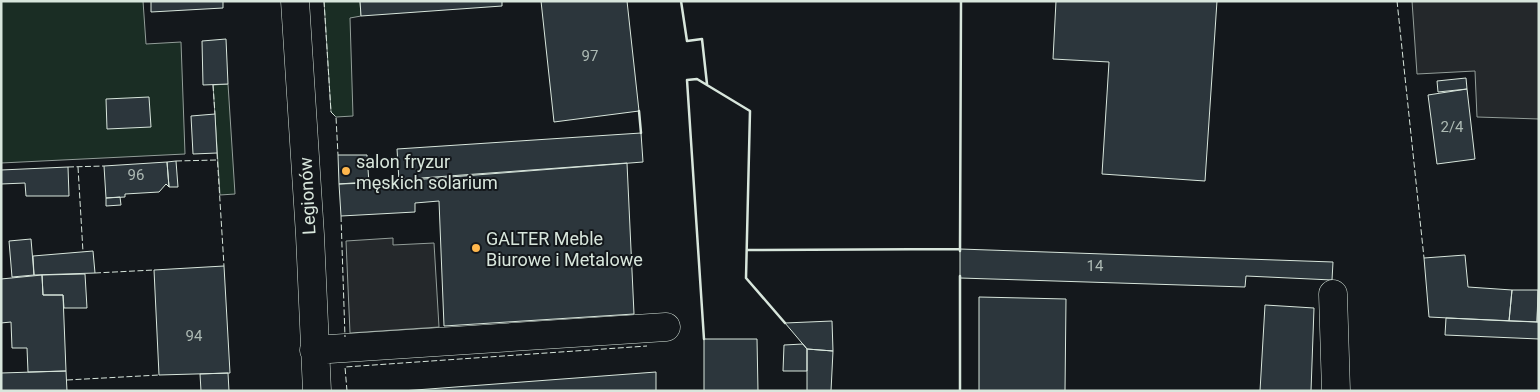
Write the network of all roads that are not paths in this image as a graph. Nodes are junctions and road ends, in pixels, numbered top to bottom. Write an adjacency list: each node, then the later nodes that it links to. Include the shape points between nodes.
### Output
1 (295, 1): 4 (street, Legionów)
2 (1333, 294): 6 (street)
3 (666, 327): 4 (street)
4 (314, 350): 5 (street, Legionów)
5 (316, 391)
6 (1336, 391)

